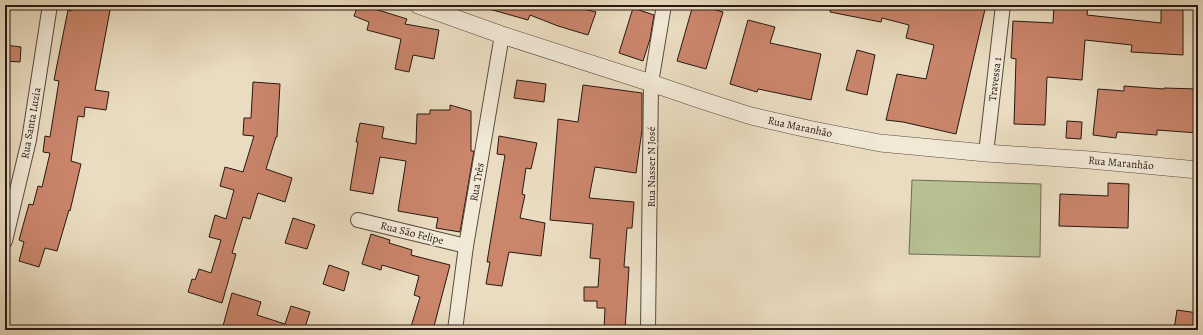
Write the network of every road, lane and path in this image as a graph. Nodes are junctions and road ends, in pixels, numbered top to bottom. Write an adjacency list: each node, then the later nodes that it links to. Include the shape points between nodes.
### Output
1 (50, 5): 10 (street, Rua Santa Luzia, via 29,140)
2 (418, 5): 5 (street, Rua Maranhão)
3 (664, 5): 6 (street, Rua Nasser N José)
4 (1003, 5): 7 (street, Travessa 1)
5 (502, 35): 6 (street, Rua Maranhão); 11 (street, Rua Três)
6 (651, 83): 7 (street, Rua Maranhão, via 751,116 808,129 880,143); 13 (street, Rua Nasser N José)
7 (986, 153): 8 (street, Rua Maranhão)
8 (1198, 170)
9 (358, 220): 11 (street, Rua São Felipe)
10 (5, 240)
11 (466, 246): 12 (street, Rua Três)
12 (455, 330)
13 (648, 330)

